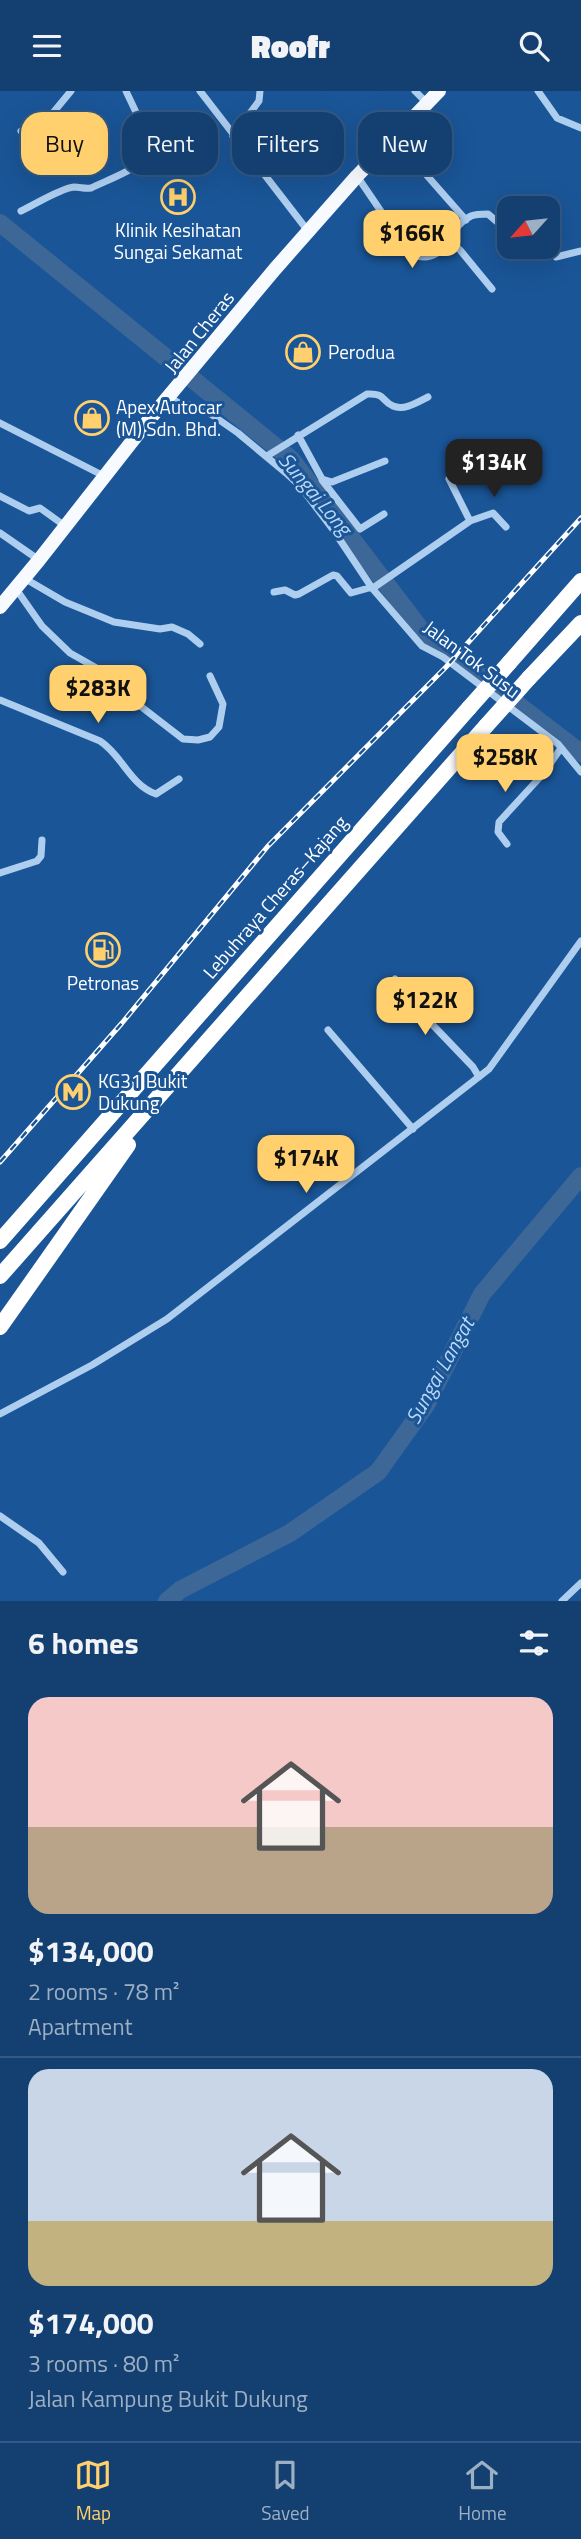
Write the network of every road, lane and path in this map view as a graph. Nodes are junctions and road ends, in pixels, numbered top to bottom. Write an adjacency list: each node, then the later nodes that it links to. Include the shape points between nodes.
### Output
1 (71, 91): 9 (street)
2 (125, 91): 17 (street, via 143,130 146,150 139,164 91,188 75,187)
3 (200, 91): 13 (street)
4 (260, 91): 10 (street)
5 (415, 91): 8 (street)
6 (439, 91): 8 (main road, Jalan Cheras)
7 (538, 91): 12 (street, via 557,118)
8 (427, 103): 11 (main road, Jalan Cheras)
9 (54, 112)
10 (251, 112)
11 (418, 112)
12 (581, 128)
13 (232, 135)
14 (264, 175): 20 (street)
15 (426, 175): 18 (street)
16 (356, 176): 20 (main road, Jalan Cheras); 21 (street, via 410,254 432,256)
17 (21, 211)
18 (466, 220): 19 (street, via 488,214); 21 (street)
19 (497, 222)
20 (308, 231): 25 (main road, Jalan Cheras)
21 (449, 240): 24 (street)
22 (581, 251): 23 (street)
23 (560, 256)
24 (492, 289)
25 (174, 392): 29 (street, Jalan Tok Susu, via 179,403 202,408); 31 (main road, Jalan Cheras)
26 (428, 397): 28 (street, via 404,408 394,407 381,394 367,394)
27 (0, 423): 31 (street)
28 (296, 437): 29 (street); 32 (street)
29 (270, 454): 43 (street, Jalan Tok Susu, via 300,486)
30 (385, 461): 32 (street, via 332,482)
31 (104, 476): 37 (main road, Jalan Cheras)
32 (322, 479): 35 (street, via 360,529)
33 (449, 479): 36 (street)
34 (0, 496): 37 (street, via 29,511 40,508)
35 (384, 513)
36 (470, 521): 38 (street, via 493,513); 43 (street)
37 (66, 527): 40 (main road, Jalan Cheras)
38 (506, 527)
39 (0, 533): 40 (street)
40 (39, 560): 42 (main road, Jalan Cheras)
41 (581, 581): 62 (highway, Lebuhraya Cheras–Kajang, bridge)
42 (20, 584): 45 (main road, Jalan Cheras); 47 (street, via 114,622 172,627); 48 (street, via 42,627 183,739 210,737 219,727 223,704)
43 (374, 587): 44 (street, via 351,593 333,575 299,594); 50 (street, Jalan Tok Susu, via 422,646)
44 (274, 592)
45 (0, 607)
46 (581, 622): 60 (highway, bridge)
47 (200, 644)
48 (210, 676)
49 (0, 700): 52 (street, via 100,741 151,793 156,795)
50 (561, 748): 51 (street, Jalan Tok Susu); 54 (street, via 499,822 498,832)
51 (581, 772)
52 (179, 779)
53 (42, 840): 55 (street, via 37,861)
54 (507, 843)
55 (0, 873)
56 (581, 941): 59 (street)
57 (395, 979): 59 (street)
58 (328, 1030): 61 (street)
59 (479, 1077): 61 (street)
60 (171, 1083): 63 (highway); 64 (highway)
61 (413, 1129): 65 (street, via 167,1319)
62 (0, 1241)
63 (0, 1276)
64 (0, 1327)
65 (0, 1414)
66 (0, 1516): 67 (street, via 39,1543)
67 (63, 1572)
68 (581, 1583): 69 (street)
69 (562, 1601)

